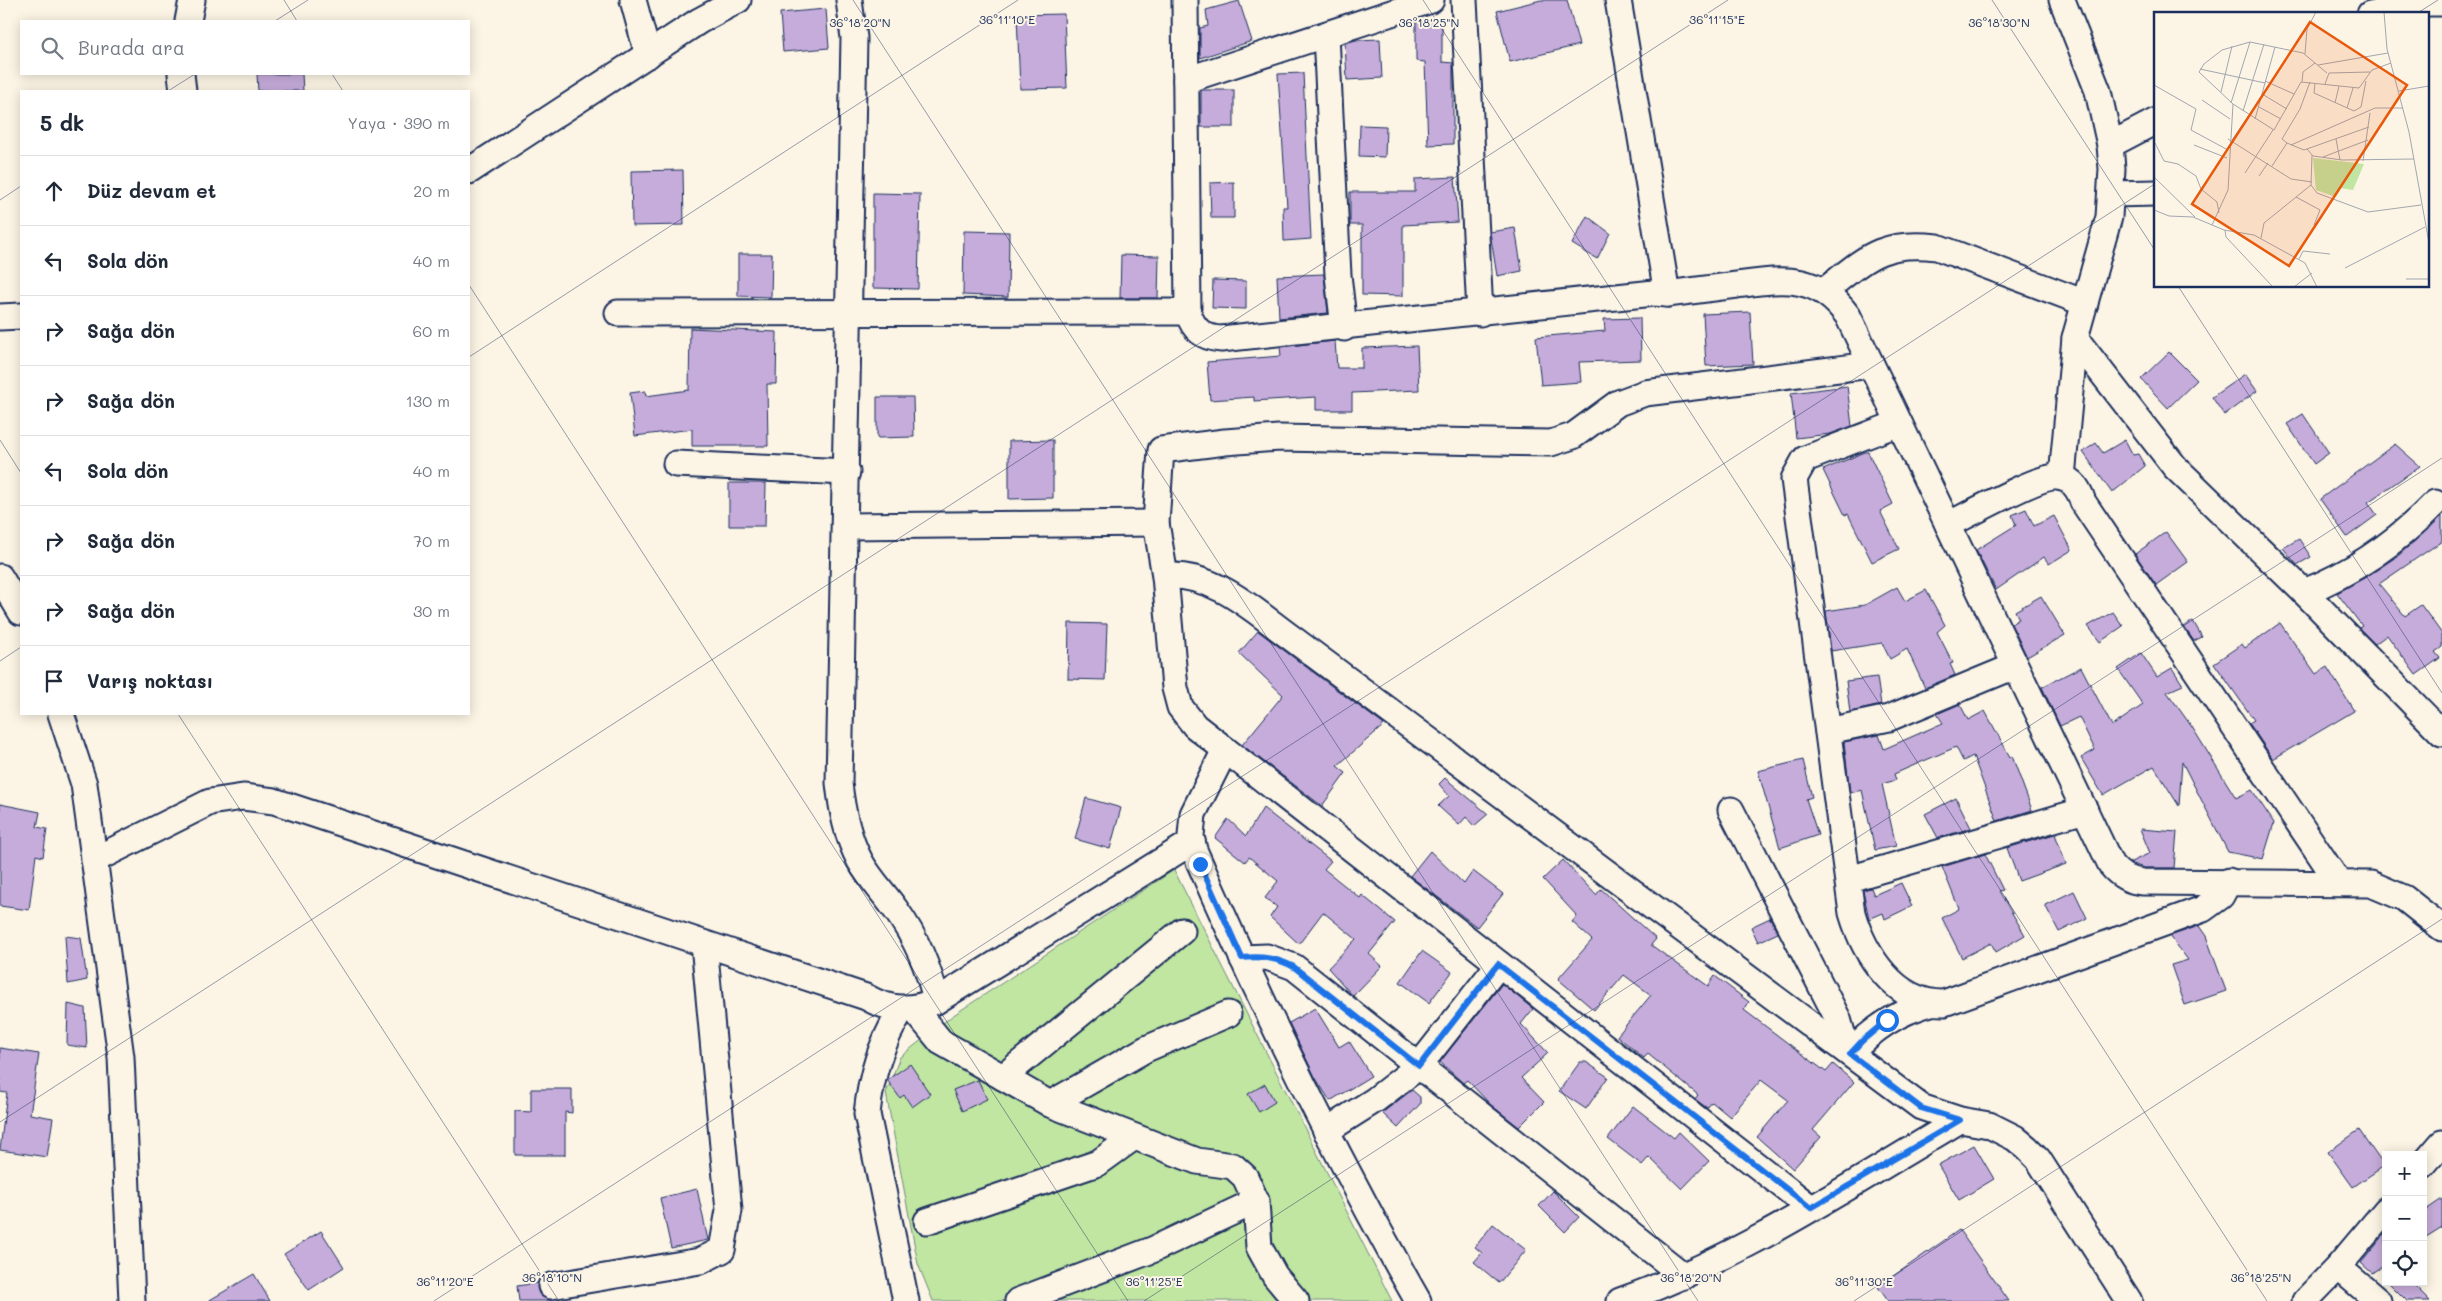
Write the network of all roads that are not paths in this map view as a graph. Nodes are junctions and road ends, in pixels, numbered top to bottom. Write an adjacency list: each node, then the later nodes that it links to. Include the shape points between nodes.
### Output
1 (192, 0): 12 (street)
2 (633, 0): 14 (street)
3 (849, 0): 26 (street, via 854,38)
4 (1185, 0): 16 (street)
5 (1431, 0): 13 (street)
6 (1464, 0): 29 (street)
7 (1618, 0): 24 (street)
8 (2062, 0): 19 (street, via 2098,91)
9 (727, 3): 14 (street)
10 (2442, 3): 11 (street)
11 (2381, 12)
12 (188, 20)
13 (1326, 35): 16 (street); 32 (street, via 1338,275)
14 (648, 55): 20 (street)
15 (181, 75): 17 (street)
16 (1186, 80): 27 (street)
17 (183, 90)
18 (2154, 123): 19 (street)
19 (2110, 145): 21 (street)
20 (470, 170)
21 (2112, 194): 22 (street); 25 (street, via 2109,218)
22 (2154, 194)
23 (1824, 291): 24 (street, via 1807,283 1788,280); 25 (street, via 1870,255 1894,247 1921,245 1937,247); 34 (street, via 1848,316)
24 (1667, 294): 29 (street)
25 (2085, 304): 33 (street)
26 (849, 311): 27 (street); 28 (street); 37 (street)
27 (1188, 312): 32 (street, via 1194,327 1214,339)
28 (618, 313)
29 (1480, 313): 32 (street)
30 (20, 316): 31 (street)
31 (0, 317)
32 (1344, 328)
33 (2075, 338): 38 (street); 45 (street, via 2175,467)
34 (1871, 365): 35 (street); 40 (street, via 1645,393 1618,404 1573,436 1551,443 1279,438 1161,450)
35 (1899, 423): 41 (street); 49 (street, via 1804,459 1794,479)
36 (676, 464): 37 (street)
37 (846, 472): 42 (street)
38 (2062, 477): 41 (street, via 2044,478); 58 (street, via 2076,486 2083,502)
39 (2435, 503): 45 (street, via 2392,544 2367,561)
40 (1156, 523): 42 (street); 43 (street)
41 (1948, 525): 47 (street)
42 (846, 526): 65 (street, via 839,762 842,805 846,826 860,861 907,925 929,972)
43 (1165, 576): 51 (street, via 1176,696 1186,718); 67 (street, via 1187,576 1229,593)
44 (0, 577): 46 (street)
45 (2304, 592): 50 (street)
46 (20, 610)
47 (2015, 666): 49 (street, via 1889,718); 53 (street)
48 (61, 715): 55 (street, via 84,784)
49 (1828, 731): 56 (street)
50 (2442, 733)
51 (1225, 750): 54 (street, via 1193,814); 63 (street)
52 (1731, 810): 67 (street, via 1838,1019)
53 (2085, 810): 56 (street); 57 (street, via 2111,865 2124,878 2143,882)
54 (1192, 842): 62 (street); 65 (street)
55 (94, 860): 61 (street, via 210,802 258,798); 84 (street, via 121,1058)
56 (1849, 879): 64 (street, via 1849,896 1857,929 1872,959 1906,992)
57 (2229, 882): 58 (street); 64 (street, via 2221,896 2203,909 1955,1000)
58 (2339, 883): 59 (street, via 2371,884 2388,890 2418,907)
59 (2442, 928)
60 (1182, 931): 69 (street)
61 (704, 944): 65 (street, via 877,1004); 82 (street, via 729,1210 722,1250 700,1261)
62 (1242, 958): 68 (street, via 1267,957 1294,967); 72 (street)
63 (1498, 964): 68 (street); 77 (street)
64 (1931, 1003): 67 (street, via 1887,1020 1862,1041)
65 (917, 1006): 69 (street, via 941,1042); 85 (street, via 881,1049 869,1092 867,1114)
66 (1228, 1014): 70 (street, via 1146,1049)
67 (1843, 1049): 71 (street, via 1921,1108)
68 (1419, 1066): 72 (street, via 1375,1100); 81 (street)
69 (1003, 1077): 70 (street)
70 (1050, 1104): 73 (street)
71 (1960, 1120): 77 (street); 90 (street, via 1996,1128 2016,1138 2038,1159)
72 (1326, 1131): 88 (street)
73 (1134, 1137): 76 (street, via 1197,1161 1233,1166 1245,1177); 79 (street, via 1098,1163)
74 (2442, 1143): 75 (street)
75 (2427, 1160)
76 (1256, 1201): 83 (street); 87 (street, via 1259,1247 1275,1276)
77 (1811, 1208): 81 (street)
78 (2382, 1215): 80 (street)
79 (927, 1221)
80 (2338, 1267): 91 (street); 92 (street)
81 (1684, 1276): 89 (street)
82 (551, 1286)
83 (1057, 1294): 86 (street)
84 (132, 1301)
85 (906, 1301)
86 (1018, 1301)
87 (1296, 1301)
88 (1418, 1301)
89 (1620, 1301)
90 (2129, 1301)
91 (2305, 1301)
92 (2378, 1301)

